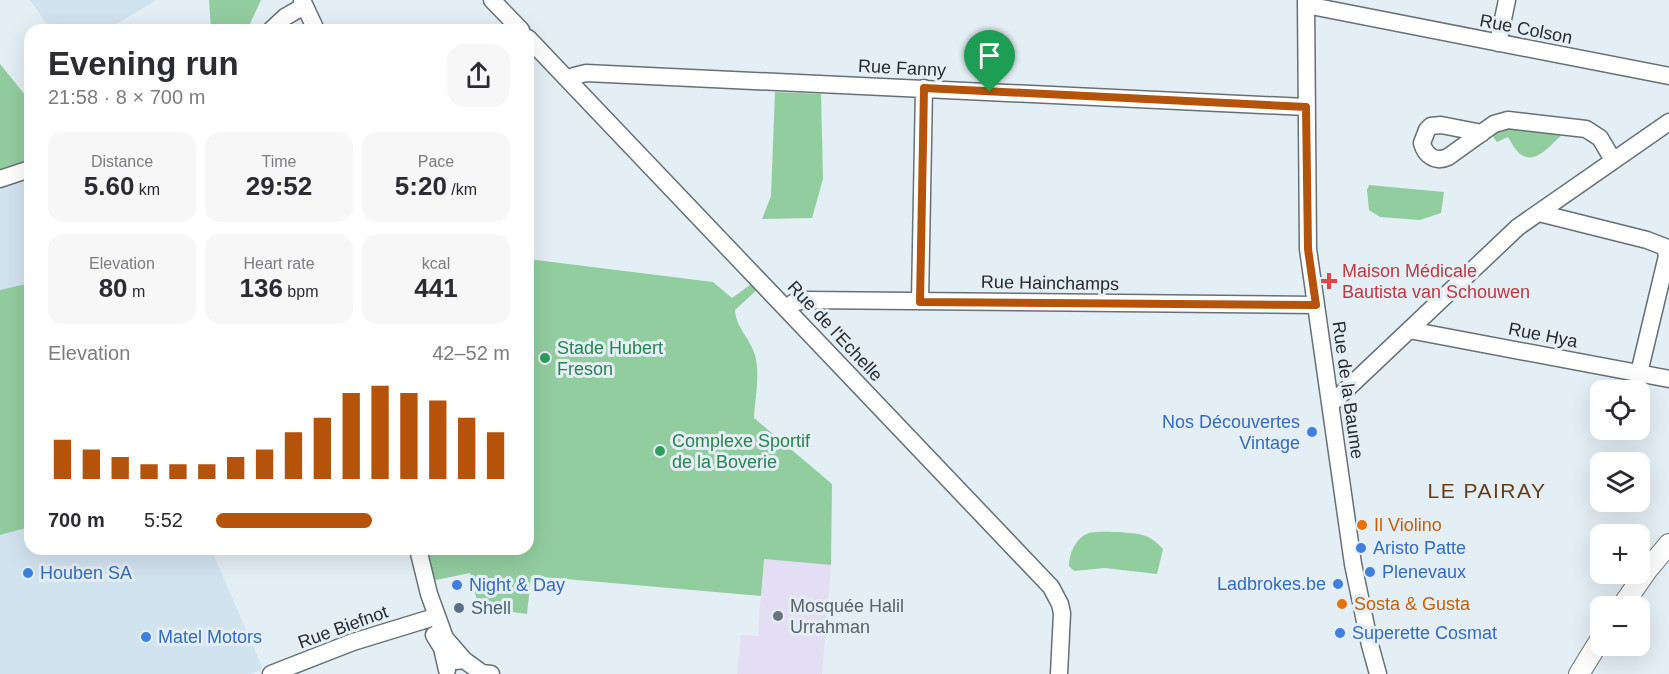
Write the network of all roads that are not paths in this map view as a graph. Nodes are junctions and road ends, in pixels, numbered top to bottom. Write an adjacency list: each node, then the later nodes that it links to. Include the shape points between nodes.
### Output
1 (492, 0): 7 (street)
2 (1508, 0): 8 (street)
3 (303, 3): 5 (street); 6 (street)
4 (1306, 3): 8 (street, Rue Colson); 13 (street, Rue de la Baume)
5 (277, 24)
6 (313, 24)
7 (515, 24)
8 (1498, 43): 10 (street, Rue Colson)
9 (534, 44): 11 (street, Rue de l'Echelle)
10 (1669, 76)
11 (569, 80): 12 (street, Rue Fanny, via 586,73); 22 (street, Rue de l'Echelle)
12 (924, 88): 13 (street, Rue Fanny); 20 (street)
13 (1306, 107): 21 (street, Rue de la Baume, via 1308,249)
14 (1669, 122): 16 (street)
15 (1482, 133): 16 (street, via 1508,120 1576,126 1597,135)
16 (1613, 160): 19 (street)
17 (24, 171): 18 (street)
18 (0, 179)
19 (1539, 213): 23 (street, via 1518,227); 24 (street, via 1665,247 1667,256)
20 (920, 302): 21 (street, Rue Hainchamps); 22 (street, Rue Hainchamps, via 805,300)
21 (1316, 305): 26 (street, Rue de la Baume)
22 (787, 309): 38 (street, Rue de l'Echelle, via 1051,587 1062,613)
23 (1410, 330): 24 (street, Rue Hya); 26 (street)
24 (1639, 373): 25 (street, Rue Hya)
25 (1669, 379)
26 (1331, 404): 39 (street, Rue de la Baume, via 1353,564)
27 (1669, 544): 30 (main road)
28 (419, 555): 29 (street)
29 (429, 594): 31 (street); 32 (street)
30 (1629, 596)
31 (428, 619): 32 (street); 35 (street, via 442,648); 36 (street, Rue Biefnot, via 353,642)
32 (445, 638): 34 (street)
33 (1590, 656): 40 (main road)
34 (471, 667): 35 (street, via 455,661); 37 (street)
35 (447, 672)
36 (271, 674)
37 (491, 674)
38 (1059, 674)
39 (1378, 674)
40 (1579, 674)

